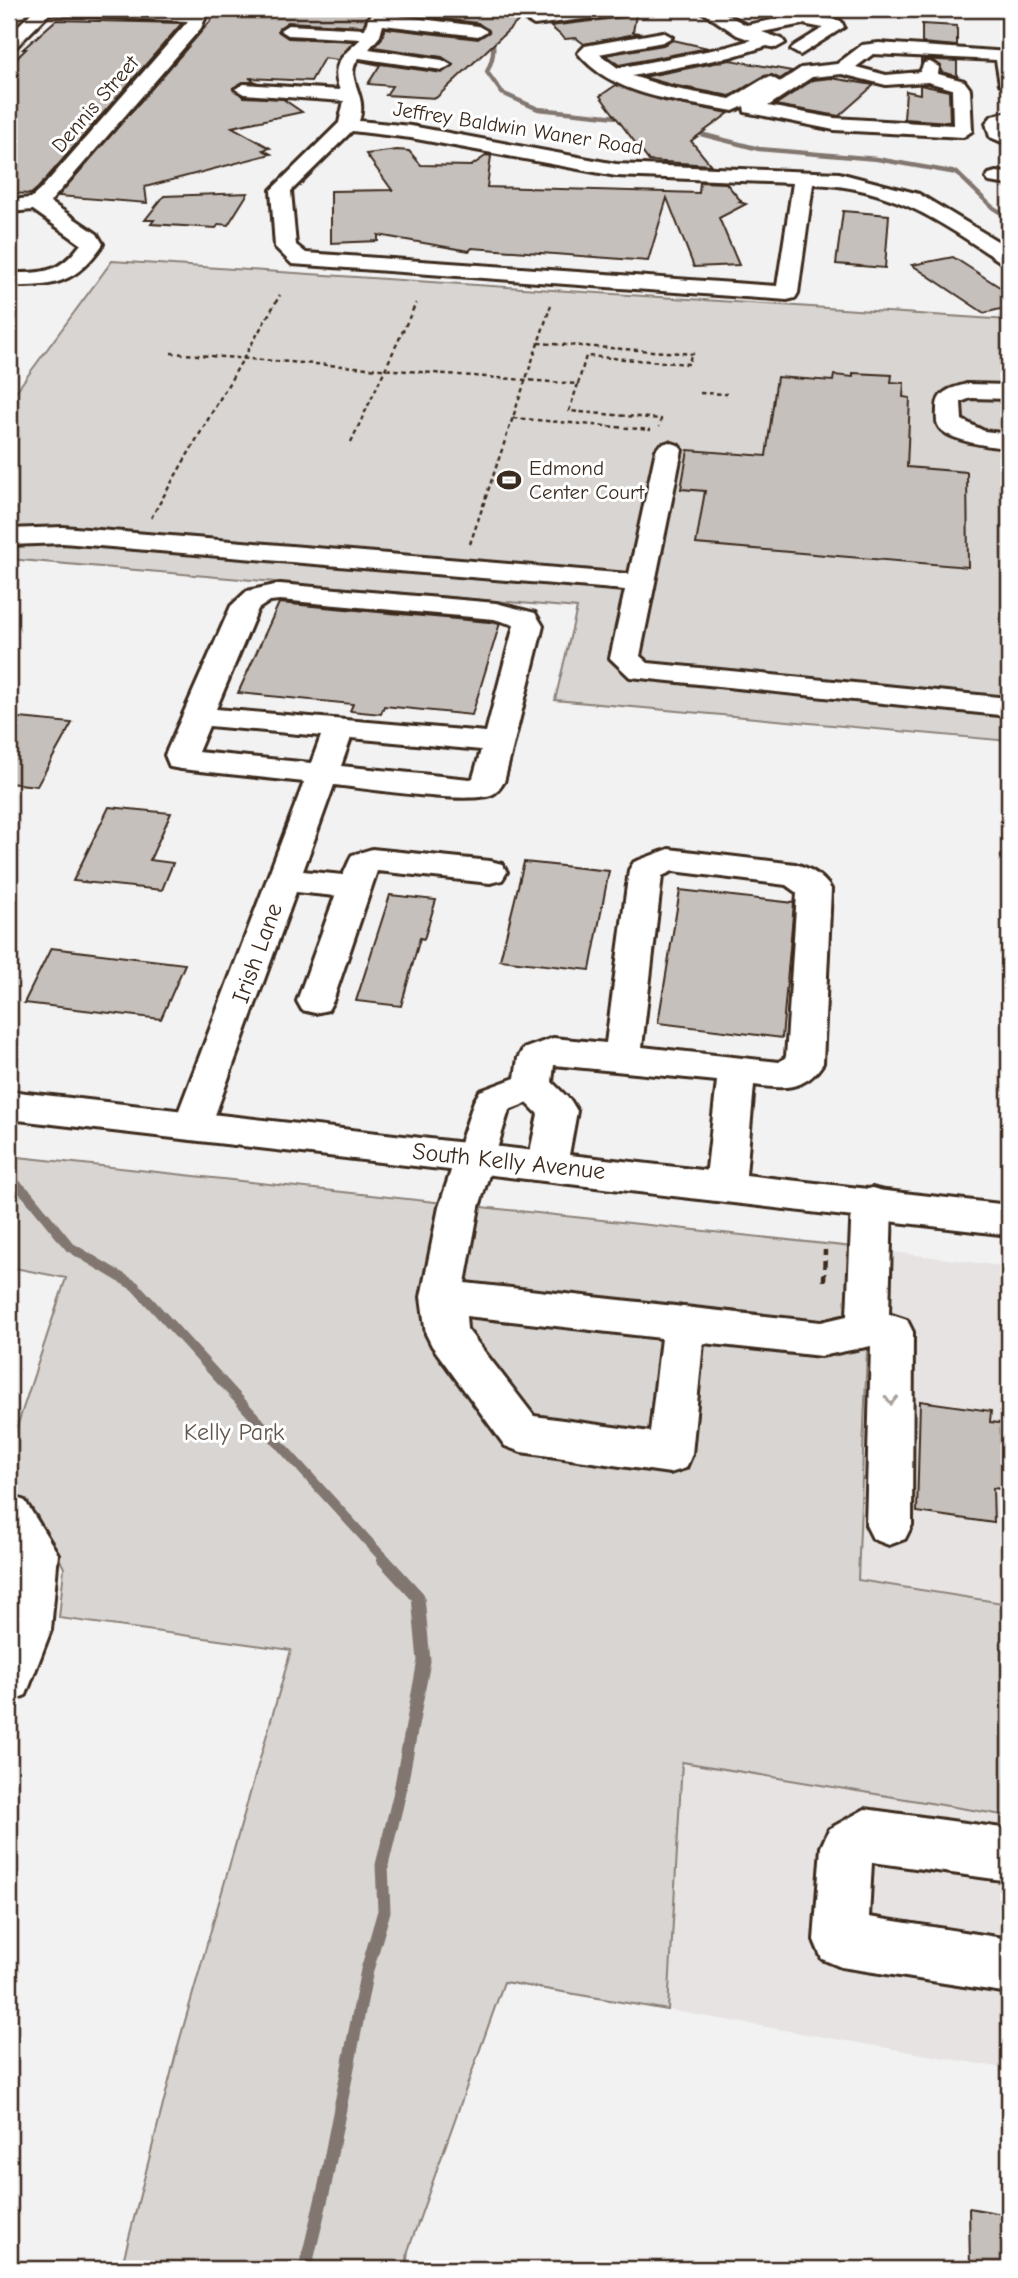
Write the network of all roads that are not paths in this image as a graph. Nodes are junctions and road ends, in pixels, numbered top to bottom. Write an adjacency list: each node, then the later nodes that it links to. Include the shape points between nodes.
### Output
1 (40, 9): 2 (street)
2 (46, 9): 5 (street); 13 (street)
3 (624, 9): 7 (street)
4 (706, 9): 10 (street)
5 (199, 13): 32 (street, Dennis Street, via 195,24)
6 (378, 20): 8 (street); 9 (street); 15 (street)
7 (534, 20)
8 (288, 30)
9 (478, 32)
10 (743, 32): 12 (street); 14 (street, via 803,19 835,25)
11 (680, 33): 21 (street, via 587,53)
12 (767, 40): 14 (street); 16 (street)
13 (9, 44)
14 (800, 50): 18 (street)
15 (354, 52): 17 (street); 26 (street, via 343,72)
16 (730, 52): 21 (street); 25 (street, via 730,57)
17 (442, 65)
18 (847, 65): 20 (street); 22 (street, via 868,49 878,48 1002,55 1006,56); 24 (street); 29 (street, via 807,72 752,108)
19 (793, 68): 25 (street, via 737,104)
20 (929, 72): 22 (street); 24 (street); 29 (street, via 961,89 963,131)
21 (615, 74): 25 (street)
22 (1008, 74)
23 (244, 89): 26 (street)
24 (882, 92): 29 (street)
25 (675, 93)
26 (353, 96): 28 (street, via 354,111)
27 (1009, 118): 30 (street, via 995,123 996,133)
28 (348, 125): 31 (street, Jeffrey Baldwin Waner Road, via 424,134 616,170); 31 (street, via 281,190 286,247 300,259 787,293)
29 (869, 126)
30 (1009, 139)
31 (804, 177): 34 (street, Jeffrey Baldwin Waner Road, via 839,179 912,198)
32 (37, 203): 33 (street); 35 (street, via 90,238 92,244 68,273)
33 (9, 206)
34 (1009, 257)
35 (9, 279)
36 (1009, 392): 38 (street, via 967,391 949,399 950,424 979,438)
37 (660, 436): 40 (street)
38 (1009, 442)
39 (9, 537): 40 (street, via 63,535)
40 (639, 583): 41 (street, via 625,658 640,671)
41 (1009, 707)
42 (197, 716): 43 (street); 44 (street, via 245,606 264,593 482,609 514,614 526,619 529,626); 45 (street, via 181,760)
43 (339, 729): 44 (street); 45 (street, Irish Lane)
44 (498, 742): 45 (street, via 488,782 482,787)
45 (322, 778): 47 (street, Irish Lane)
46 (490, 872): 48 (street, via 368,859)
47 (284, 880): 48 (street); 54 (street, Irish Lane)
48 (355, 887): 49 (street)
49 (315, 1001)
50 (622, 1058): 51 (street); 51 (street, via 646,870 669,860 795,874 814,889 804,1063 786,1076); 52 (street, via 553,1051 536,1058)
51 (737, 1070): 57 (street)
52 (533, 1086): 55 (street, via 493,1101); 56 (street, via 558,1111)
53 (9, 1105): 54 (street, South Kelly Avenue)
54 (192, 1126): 55 (street, South Kelly Avenue)
55 (474, 1157): 56 (street, South Kelly Avenue); 60 (street)
56 (547, 1166): 57 (street, South Kelly Avenue)
57 (725, 1186): 58 (street, South Kelly Avenue)
58 (872, 1203): 59 (street, South Kelly Avenue); 62 (street)
59 (1009, 1220)
60 (442, 1297): 61 (street); 61 (street, via 447,1334 521,1433 670,1454)
61 (684, 1322): 62 (street, via 821,1339)
62 (880, 1330): 64 (street, one-way to 64)
63 (9, 1515): 65 (street, via 35,1554 27,1630)
64 (889, 1525)
65 (9, 1679)
66 (1009, 1854): 67 (street, via 865,1835 847,1847 841,1940)
67 (1009, 1966)

